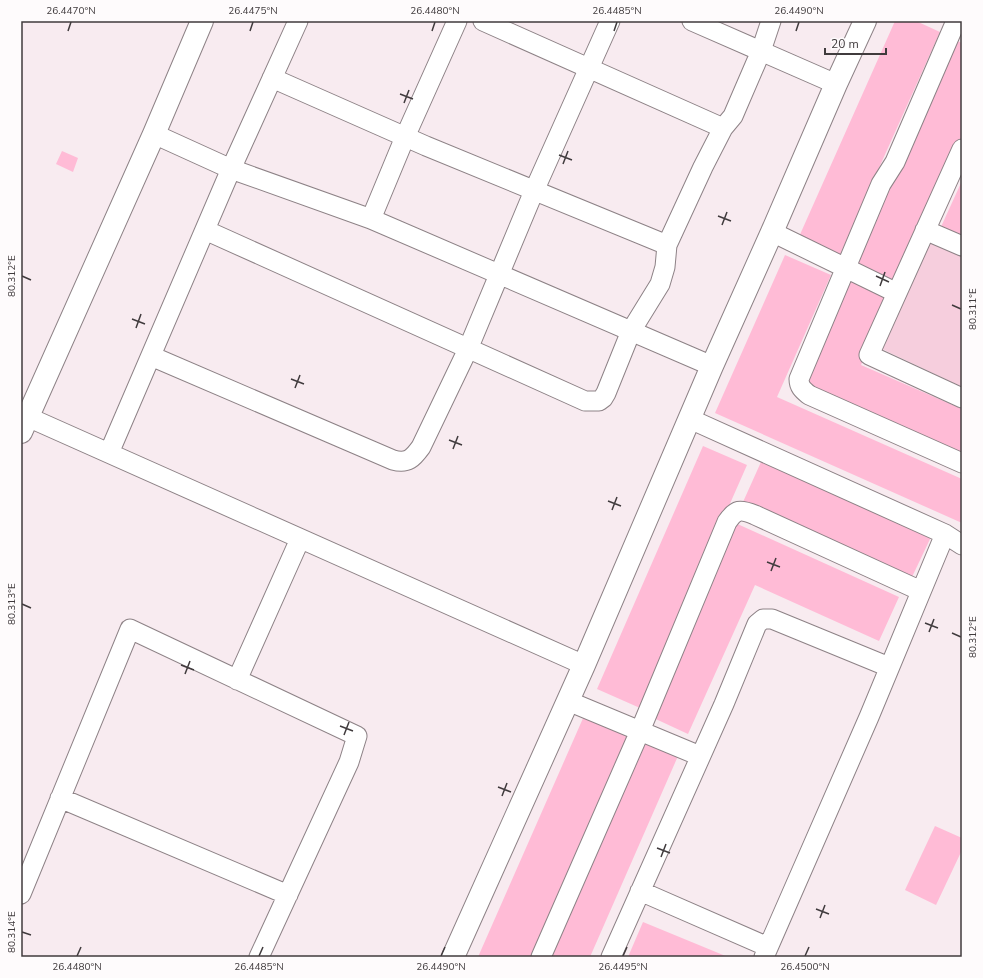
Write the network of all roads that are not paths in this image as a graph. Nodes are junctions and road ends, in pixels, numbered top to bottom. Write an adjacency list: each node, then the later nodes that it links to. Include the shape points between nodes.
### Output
1 (202, 21): 15 (street)
2 (298, 21): 12 (street)
3 (457, 21): 16 (street)
4 (483, 21): 11 (street)
5 (610, 21): 11 (street)
6 (692, 21): 10 (street)
7 (772, 21): 10 (street)
8 (865, 21): 13 (street)
9 (956, 21): 26 (street, via 895,162 881,184)
10 (761, 51): 13 (street); 14 (street, via 733,116)
11 (589, 68): 14 (street); 19 (street)
12 (272, 78): 16 (street); 18 (street)
13 (836, 84): 23 (street)
14 (723, 128): 24 (street, via 702,166)
15 (154, 134): 18 (street); 35 (street)
16 (404, 137): 19 (street); 20 (street)
17 (962, 149): 22 (street)
18 (231, 168): 20 (street); 21 (street)
19 (534, 191): 24 (street); 27 (street)
20 (371, 219): 27 (street)
21 (205, 230): 30 (street); 31 (street)
22 (925, 230): 25 (street); 28 (street)
23 (772, 232): 26 (street); 32 (street)
24 (667, 245): 29 (street, via 660,284)
25 (962, 246)
26 (845, 268): 28 (street); 37 (street, via 802,369 799,384 802,390)
27 (499, 274): 29 (street); 30 (street)
28 (897, 293): 33 (street, via 869,355)
29 (631, 331): 30 (street, via 603,398 599,402 585,401); 32 (street)
30 (468, 348): 31 (street, via 420,447 413,457 399,461)
31 (151, 356): 36 (street)
32 (712, 366): 34 (street)
33 (962, 398)
34 (690, 419): 38 (street); 42 (street)
35 (23, 421): 36 (street)
36 (109, 454): 39 (street)
37 (962, 463)
38 (945, 534): 40 (street); 41 (street)
39 (300, 539): 42 (street); 44 (street)
40 (962, 545)
41 (921, 591): 43 (street); 46 (street, via 746,511 738,511 727,522)
42 (584, 665): 45 (street)
43 (889, 667): 47 (street, via 772,619 763,619 757,624); 52 (street)
44 (237, 680): 48 (street, via 130,629); 51 (street, via 357,736 349,762)
45 (568, 701): 46 (street); 54 (street)
46 (640, 731): 47 (street); 55 (street)
47 (700, 756): 49 (street)
48 (60, 798): 50 (street); 51 (street)
49 (640, 891): 52 (street); 56 (street)
50 (21, 894)
51 (288, 895): 53 (street)
52 (766, 952)
53 (259, 957)
54 (453, 957)
55 (541, 957)
56 (611, 957)

